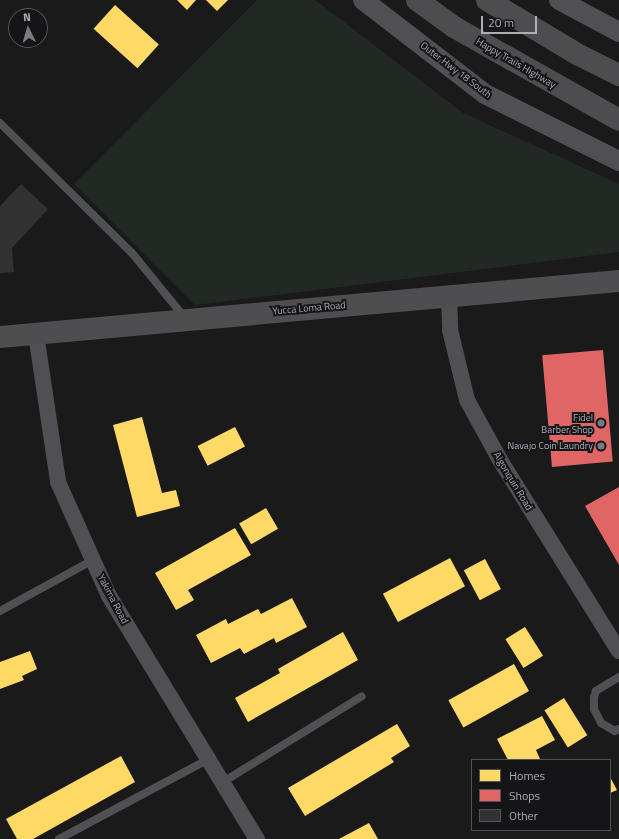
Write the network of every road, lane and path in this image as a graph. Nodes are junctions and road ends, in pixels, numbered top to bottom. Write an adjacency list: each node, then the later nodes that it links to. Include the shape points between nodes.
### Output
1 (364, 0): 9 (street, Outer Hwy 18 South, via 486,94)
2 (417, 0): 7 (main road, Happy Trails Highway, via 454,27)
3 (486, 0): 6 (main road, via 579,55)
4 (560, 0): 5 (street)
5 (619, 32)
6 (619, 74)
7 (619, 120)
8 (0, 123): 12 (lane, via 132,253)
9 (619, 161)
10 (619, 282): 11 (main road, Yucca Loma Road)
11 (449, 295): 12 (main road, Yucca Loma Road); 17 (street, Algonquin Road, via 450,330 468,400 500,460)
12 (186, 320): 13 (main road, Yucca Loma Road)
13 (36, 334): 14 (main road, Yucca Loma Road); 15 (street, Yakima Road, via 58,482)
14 (0, 337)
15 (93, 560): 16 (lane); 21 (street, Yakima Road, via 109,596)
16 (0, 611)
17 (619, 651)
18 (619, 677): 20 (lane, via 596,691 594,709 601,723 615,731)
19 (362, 696): 22 (lane)
20 (619, 729)
21 (209, 759): 22 (street, Yakima Road); 23 (lane)
22 (223, 782): 24 (street, Yakima Road)
23 (59, 839)
24 (257, 839)

